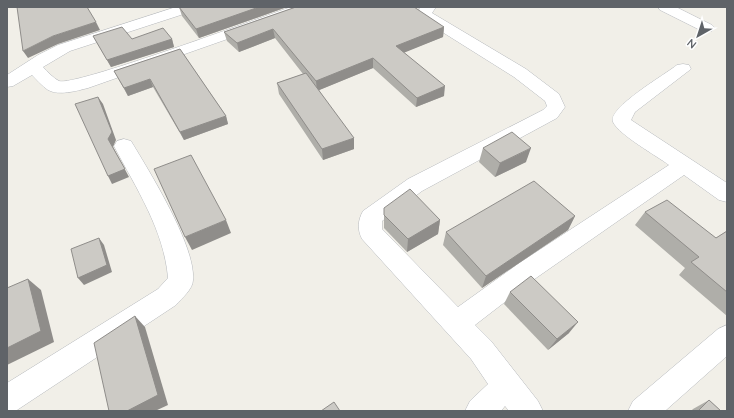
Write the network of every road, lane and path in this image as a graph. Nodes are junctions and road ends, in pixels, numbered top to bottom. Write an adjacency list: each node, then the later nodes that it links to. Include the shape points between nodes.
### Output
1 (191, 7): 6 (street, via 64,48)
2 (305, 7): 6 (street, via 130,69 69,87 54,86)
3 (428, 7): 12 (street, via 425,15 520,73 553,98 556,106 550,114 414,185 371,217 370,232)
4 (665, 7): 5 (street)
5 (707, 28)
6 (32, 66): 8 (street)
7 (683, 69): 10 (street, via 629,108 622,116 622,121)
8 (7, 82)
9 (124, 146): 14 (street, via 168,230 181,266 181,281 167,297)
10 (684, 165): 11 (street); 12 (street, via 527,271)
11 (727, 194)
12 (456, 323): 15 (street, via 481,350)
13 (727, 338): 17 (street)
14 (7, 400)
15 (519, 401): 16 (street, via 496,395)
16 (480, 411)
17 (643, 411)

